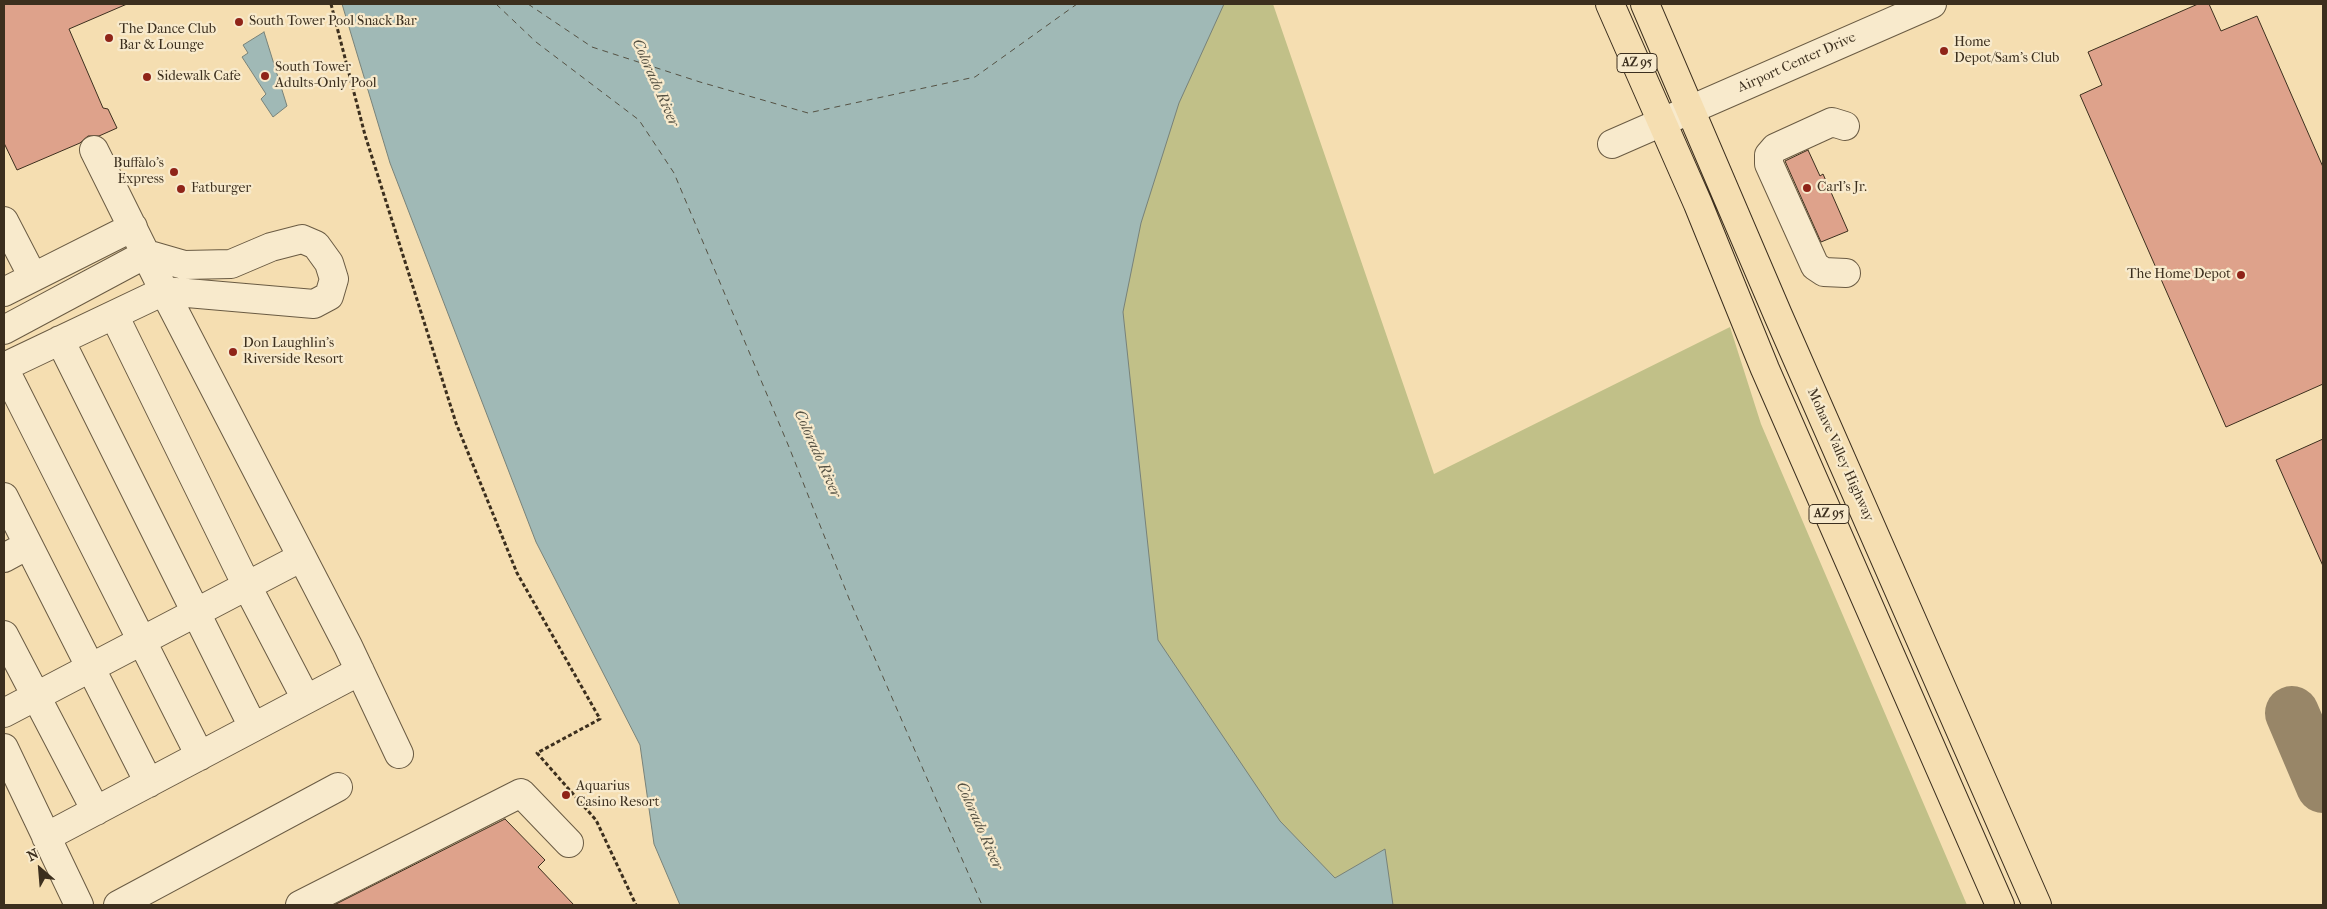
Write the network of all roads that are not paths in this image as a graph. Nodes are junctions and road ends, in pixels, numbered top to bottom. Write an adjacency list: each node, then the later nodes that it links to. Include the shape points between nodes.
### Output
1 (1610, 4): 5 (highway, AZ 95)
2 (1645, 4): 4 (highway, Mohave Valley Highway / AZ 95)
3 (1932, 4): 4 (street, Airport Center Drive)
4 (1690, 109): 5 (street, Airport Center Drive); 46 (highway, Mohave Valley Highway / AZ 95)
5 (1663, 121): 7 (street, Airport Center Drive); 45 (highway, AZ 95, via 1765,369)
6 (1845, 126): 12 (street, via 1832,122 1775,148 1769,155 1769,164 1815,266 1824,272)
7 (1612, 144)
8 (94, 150): 10 (street)
9 (4, 221): 13 (street)
10 (132, 227): 11 (street); 13 (street)
11 (146, 254): 14 (street); 14 (street, via 184,266 231,264 272,246 302,239 316,245 329,263 334,279 330,296 314,304); 17 (street)
12 (1846, 273)
13 (33, 277): 15 (street)
14 (164, 291): 16 (street); 22 (street)
15 (4, 292)
16 (114, 315): 18 (street); 24 (street)
17 (4, 330)
18 (60, 340): 19 (street); 25 (street)
19 (4, 368): 27 (street)
20 (4, 497): 21 (street)
21 (28, 545): 23 (street); 28 (street)
22 (302, 557): 24 (street); 29 (street)
23 (4, 558)
24 (247, 586): 25 (street); 31 (street)
25 (195, 613): 27 (street); 33 (street)
26 (4, 635): 30 (street)
27 (143, 640): 28 (street); 36 (street)
28 (90, 667): 30 (street); 37 (street)
29 (360, 671): 31 (street); 35 (street)
30 (36, 696): 32 (street); 39 (street)
31 (306, 699): 33 (street)
32 (4, 713)
33 (253, 727): 36 (street)
34 (4, 748): 40 (street)
35 (399, 754)
36 (200, 756): 37 (street)
37 (149, 783): 39 (street)
38 (338, 787): 43 (street)
39 (96, 811): 40 (street)
40 (46, 837): 42 (street)
41 (569, 843): 44 (street, via 521,792)
42 (79, 905)
43 (118, 905)
44 (300, 905)
45 (2000, 905)
46 (2037, 905)

